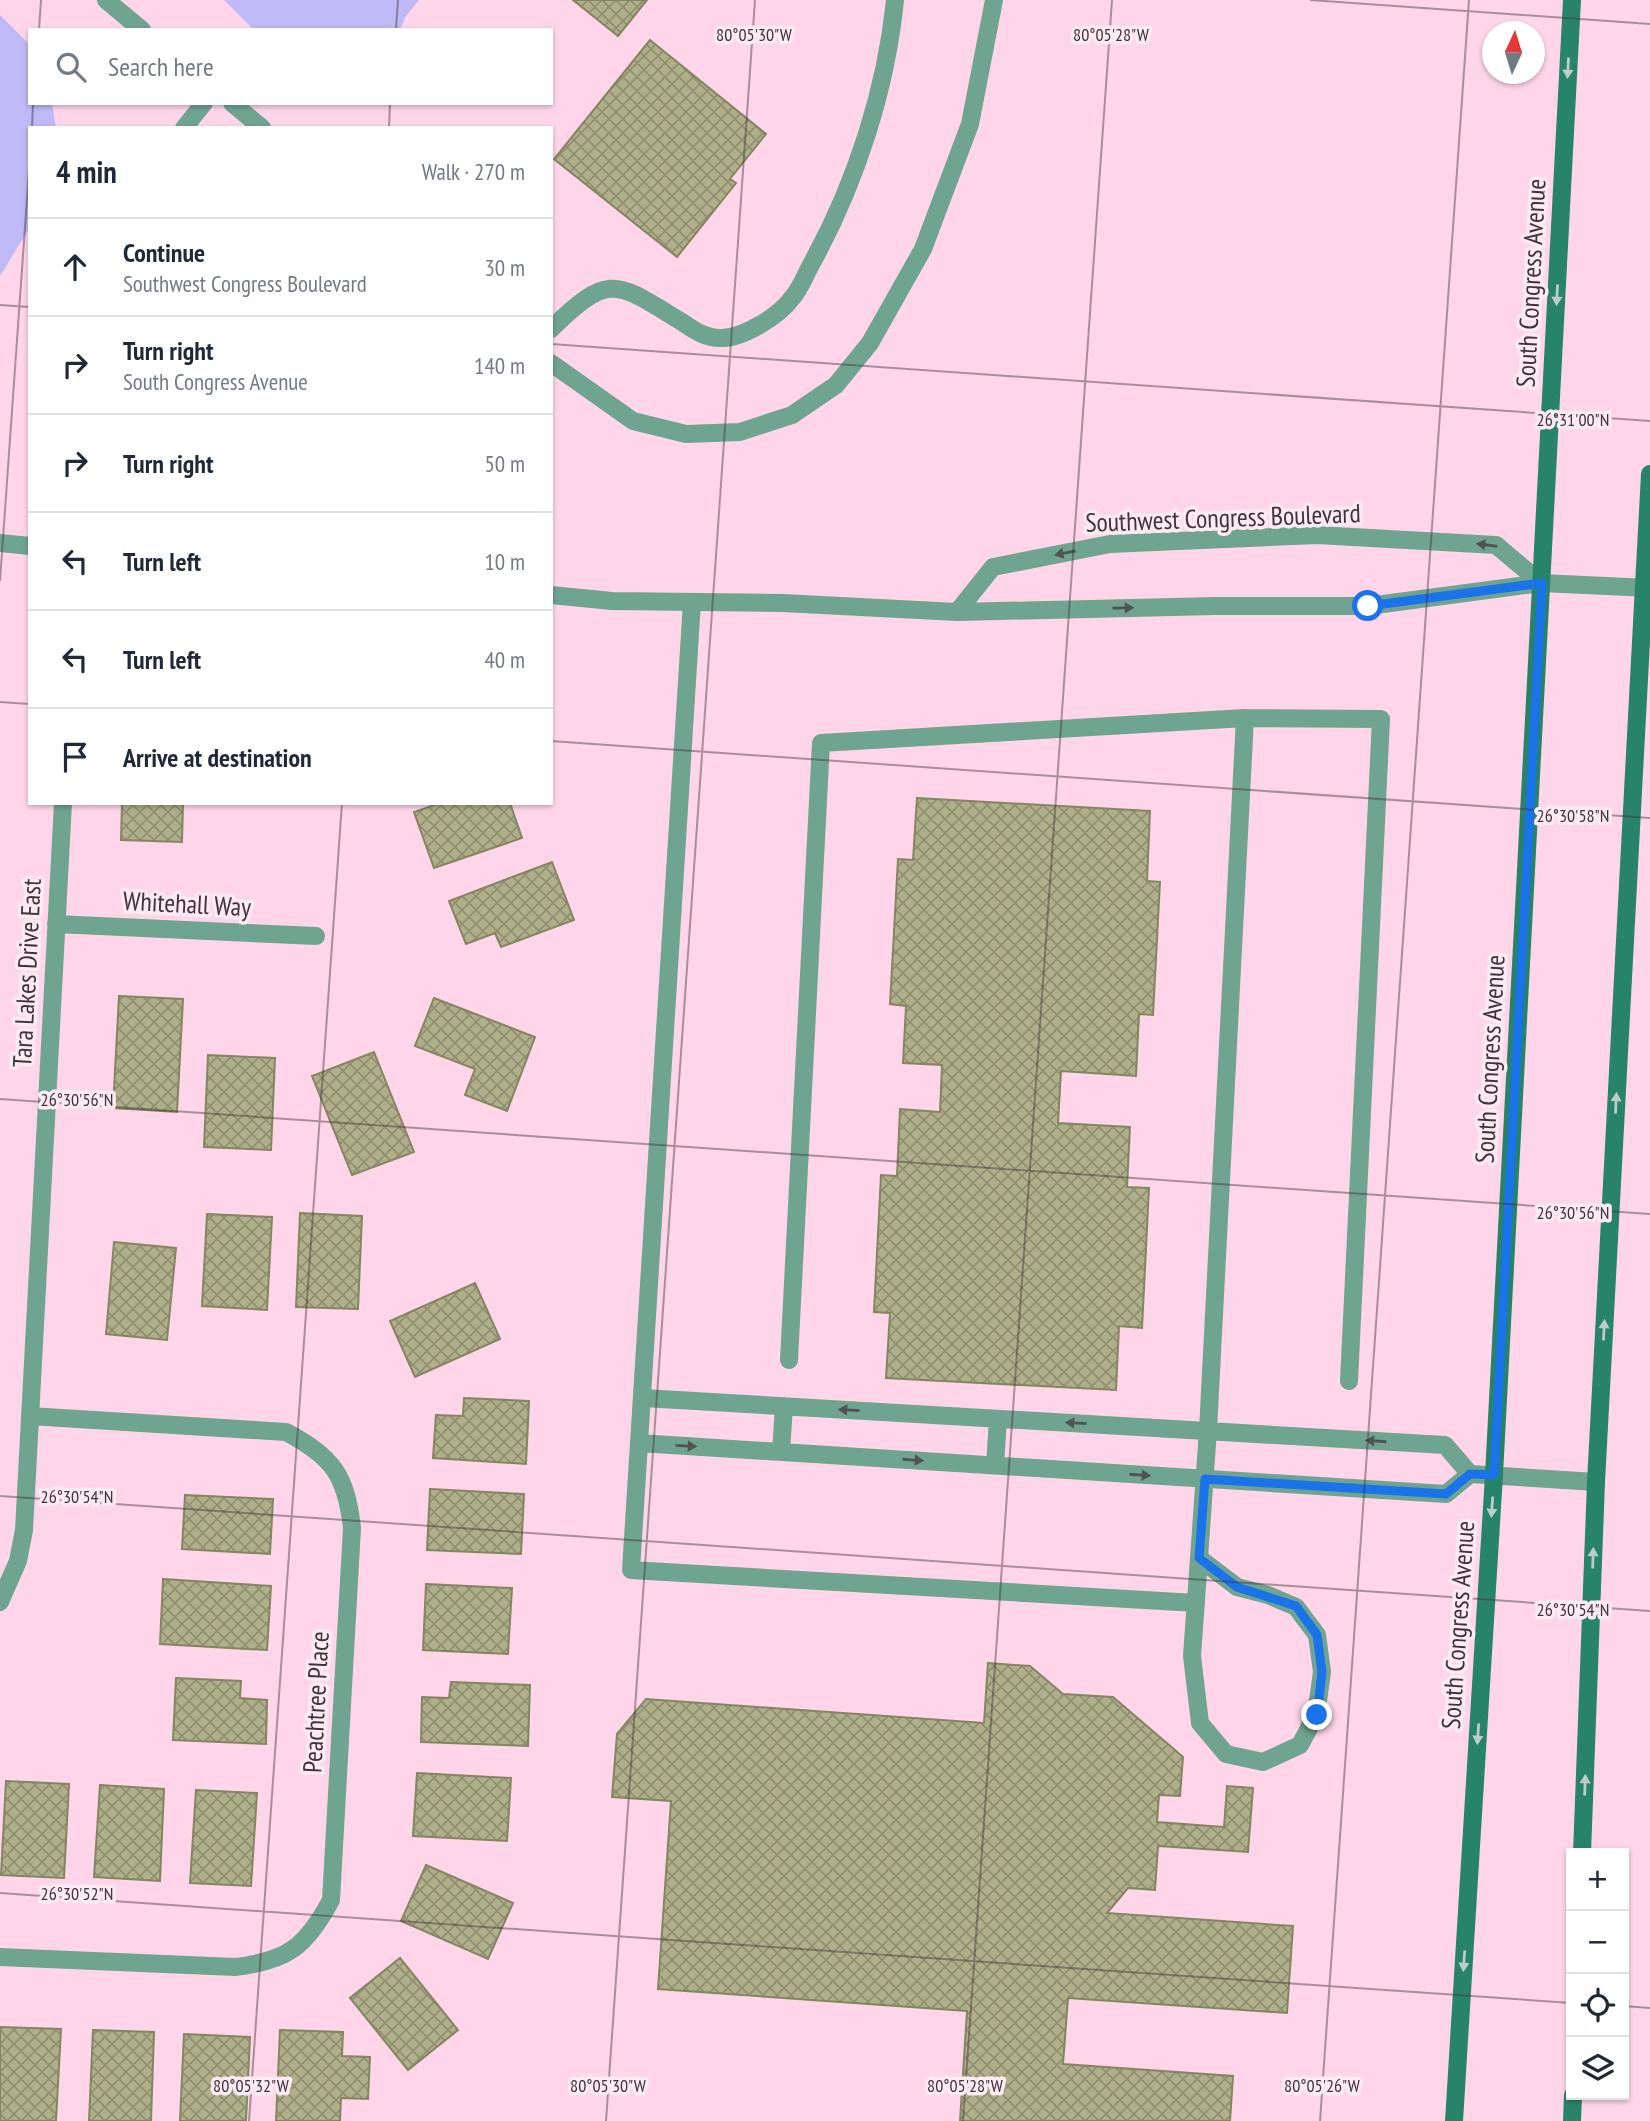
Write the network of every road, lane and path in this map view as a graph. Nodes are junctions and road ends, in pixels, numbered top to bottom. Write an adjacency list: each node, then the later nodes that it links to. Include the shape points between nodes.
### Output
1 (106, 0): 5 (street)
2 (895, 0): 10 (street, via 873,115 833,223 792,299 744,334 723,338 705,337 638,295 617,288 599,290)
3 (993, 0): 11 (street, via 970,124 923,249 870,343 836,385 792,415 740,432 686,434 633,421)
4 (1572, 0): 15 (main road, South Congress Avenue, one-way to 15)
5 (140, 28)
6 (202, 105): 8 (street)
7 (234, 105): 9 (street)
8 (186, 126)
9 (260, 126)
10 (553, 327)
11 (553, 364)
12 (1650, 474): 16 (main road)
13 (0, 543): 14 (street)
14 (28, 546)
15 (1542, 583): 16 (street); 19 (street, one-way to 15, via 1368,606); 19 (street, Southwest Congress Boulevard, one-way to 19, via 1496,545 1317,535 1110,544 993,567); 35 (main road, South Congress Avenue)
16 (1647, 588): 37 (main road, one-way to 16)
17 (553, 595): 18 (street)
18 (692, 602): 19 (street); 26 (street)
19 (957, 612)
20 (1245, 718): 24 (street, via 821,743); 25 (street, via 1381,719); 30 (street)
21 (63, 805): 22 (street, Tara Lakes Drive East)
22 (56, 924): 23 (street, Whitehall Way); 28 (street, Tara Lakes Drive East)
23 (316, 936)
24 (789, 1360)
25 (1349, 1381)
26 (643, 1398): 27 (street); 31 (street)
27 (784, 1406): 29 (street, one-way to 27); 32 (street)
28 (30, 1416): 39 (street, Tara Lakes Drive East, via 24,1530 18,1561); 42 (street, Peachtree Place, via 286,1432 314,1446 335,1469 348,1497 352,1528 331,1900 316,1928 294,1949 266,1963 235,1967)
29 (999, 1419): 30 (street, one-way to 29); 33 (street)
30 (1208, 1430): 34 (street, one-way to 30, via 1445,1446); 36 (street)
31 (639, 1443): 32 (street, one-way to 32); 40 (street, via 631,1570)
32 (781, 1452): 33 (street, one-way to 33)
33 (995, 1465): 36 (street, one-way to 36)
34 (1470, 1474): 35 (street); 36 (street, via 1446,1494)
35 (1494, 1475): 37 (street); 44 (main road, South Congress Avenue, one-way to 44)
36 (1205, 1479): 38 (street)
37 (1596, 1482): 41 (main road, one-way to 37)
38 (1199, 1558): 40 (street); 40 (street, via 1237,1587 1296,1606 1317,1635 1322,1672 1317,1715 1300,1745 1263,1762 1226,1755 1200,1723 1192,1656)
39 (0, 1602)
40 (1196, 1603)
41 (1582, 1848)
42 (0, 1957)
43 (1573, 2100): 45 (main road)
44 (1454, 2121)
45 (1573, 2121)

